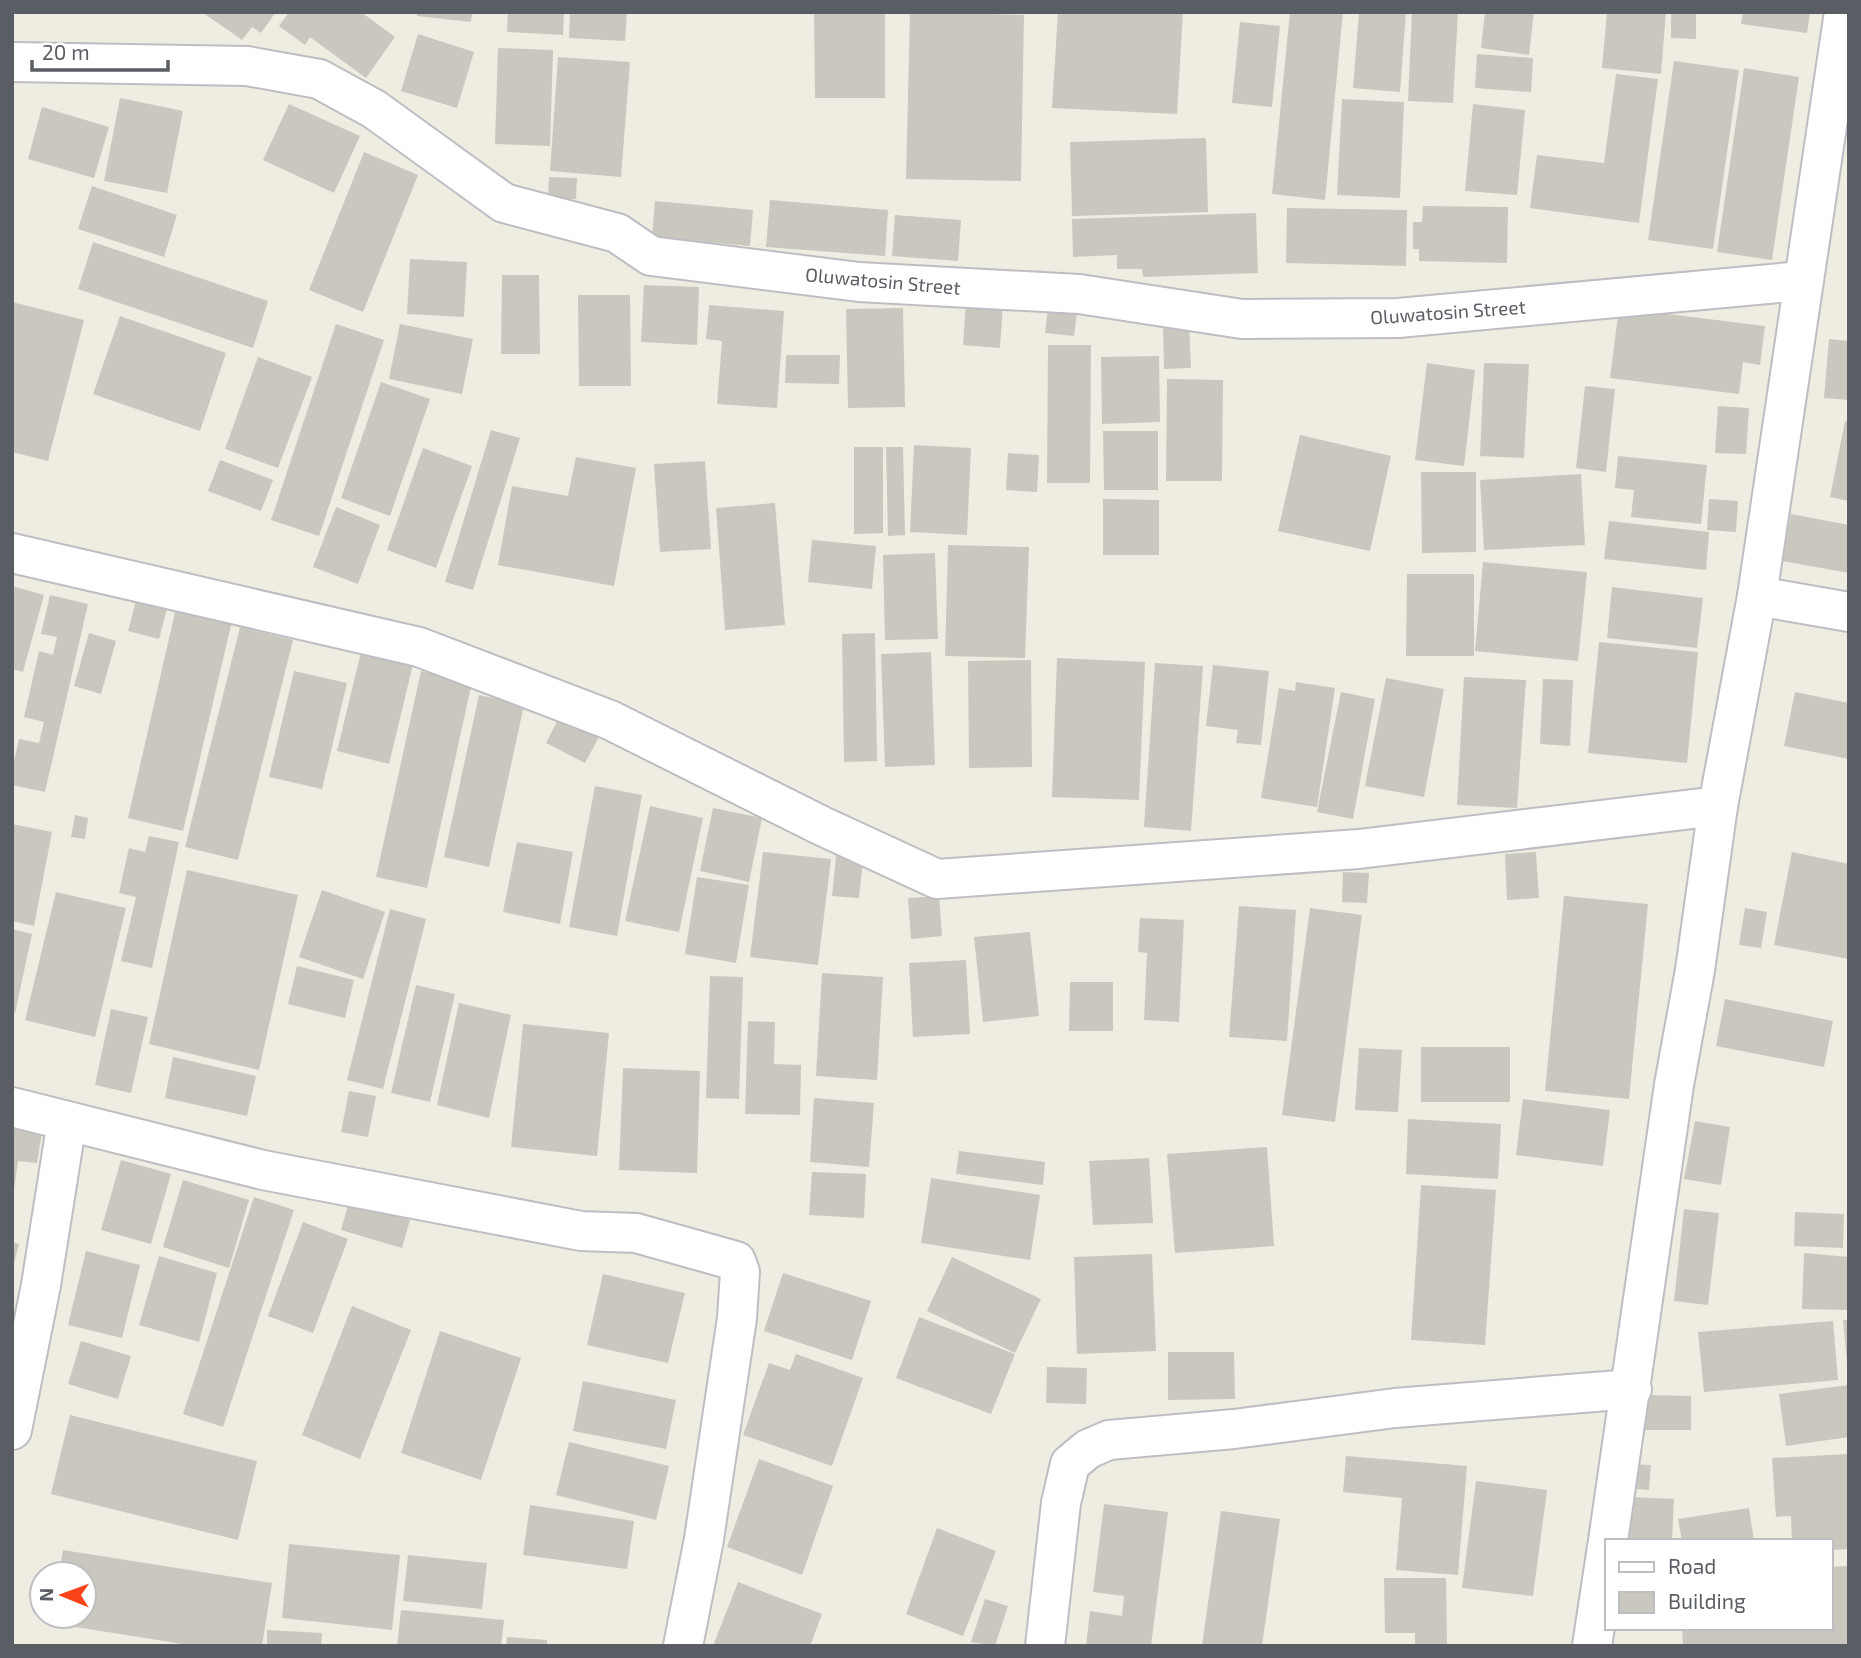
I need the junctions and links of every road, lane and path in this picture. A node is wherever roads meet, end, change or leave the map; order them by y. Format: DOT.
graph roads {
  1 [pos="1844,12"];
  2 [pos="12,62"];
  3 [pos="1802,281"];
  4 [pos="12,554"];
  5 [pos="1757,596"];
  6 [pos="1849,612"];
  7 [pos="1718,806"];
  8 [pos="12,1107"];
  9 [pos="67,1121"];
  10 [pos="1632,1389"];
  11 [pos="12,1430"];
  12 [pos="1608,1539"];
  13 [pos="1605,1560"];
  14 [pos="683,1646"];
  15 [pos="1045,1646"];
  16 [pos="1592,1646"];
  1 -- 3 [label="street"];
  2 -- 3 [label="street, Oluwatosin Street"];
  3 -- 5 [label="street"];
  4 -- 7 [label="street"];
  5 -- 6 [label="street"];
  5 -- 7 [label="street"];
  7 -- 10 [label="street"];
  8 -- 9 [label="street"];
  9 -- 11 [label="street"];
  9 -- 14 [label="street"];
  10 -- 12 [label="street"];
  10 -- 15 [label="street"];
  13 -- 16 [label="street"];
}
